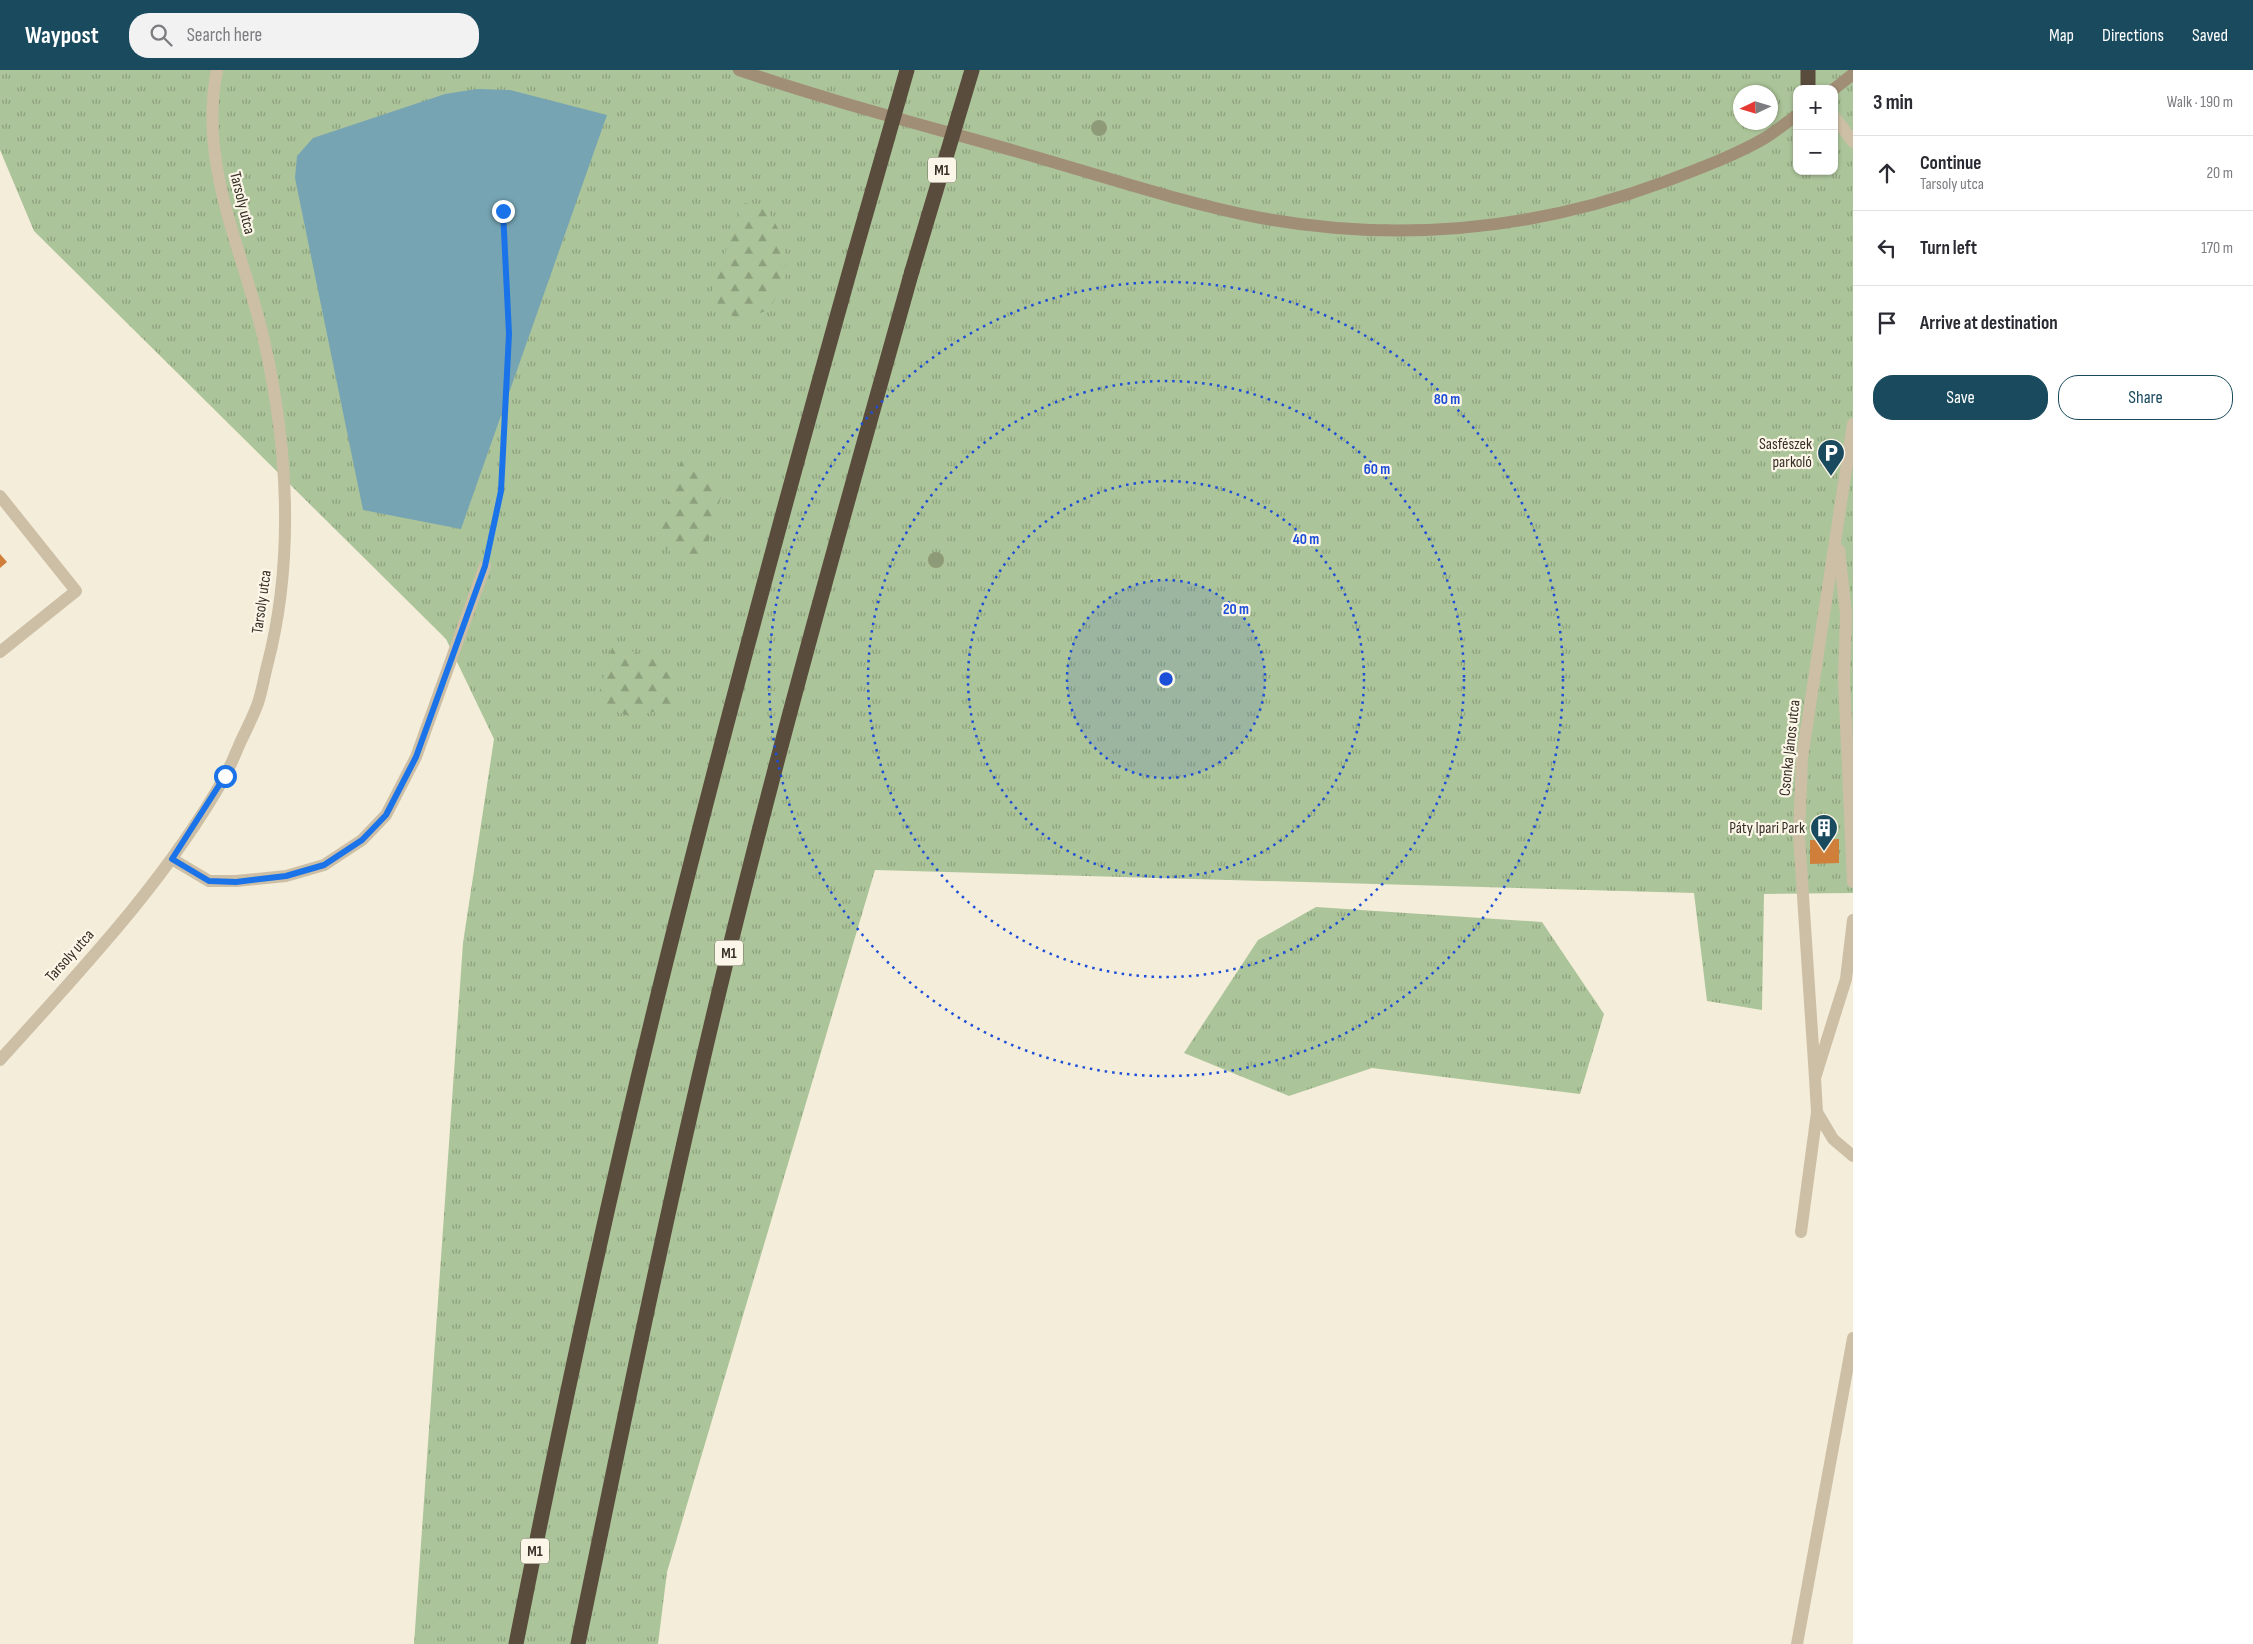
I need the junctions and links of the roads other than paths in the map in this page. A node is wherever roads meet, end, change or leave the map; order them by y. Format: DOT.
graph roads {
  1 [pos="217,70"];
  2 [pos="739,70"];
  3 [pos="907,70"];
  4 [pos="972,70"];
  5 [pos="1808,70"];
  6 [pos="1853,74"];
  7 [pos="1808,85"];
  8 [pos="1838,86"];
  9 [pos="1793,119"];
  10 [pos="1838,121"];
  11 [pos="1853,142"];
  12 [pos="1853,424"];
  13 [pos="0,496"];
  14 [pos="1838,531"];
  15 [pos="485,566"];
  16 [pos="0,652"];
  17 [pos="172,859"];
  18 [pos="1853,882"];
  19 [pos="1853,920"];
  20 [pos="0,1060"];
  21 [pos="1816,1078"];
  22 [pos="1817,1112"];
  23 [pos="1853,1156"];
  24 [pos="1801,1232"];
  25 [pos="1853,1338"];
  26 [pos="516,1644"];
  27 [pos="578,1644"];
  28 [pos="1797,1644"];
  1 -- 17 [label="street, Tarsoly utca"];
  2 -- 9 [label="main road"];
  3 -- 26 [label="highway, M1, bridge"];
  4 -- 27 [label="highway, M1, bridge"];
  5 -- 7 [label="highway"];
  6 -- 8 [label="main road"];
  10 -- 11 [label="street"];
  12 -- 14 [label="street, Csonka János utca"];
  13 -- 16 [label="street"];
  14 -- 18 [label="street"];
  14 -- 21 [label="street, Csonka János utca"];
  15 -- 17 [label="street"];
  17 -- 20 [label="street, Tarsoly utca"];
  19 -- 21 [label="street"];
  21 -- 22 [label="street, Csonka János utca"];
  22 -- 23 [label="street"];
  22 -- 24 [label="street, Csonka János utca"];
  25 -- 28 [label="street"];
}
